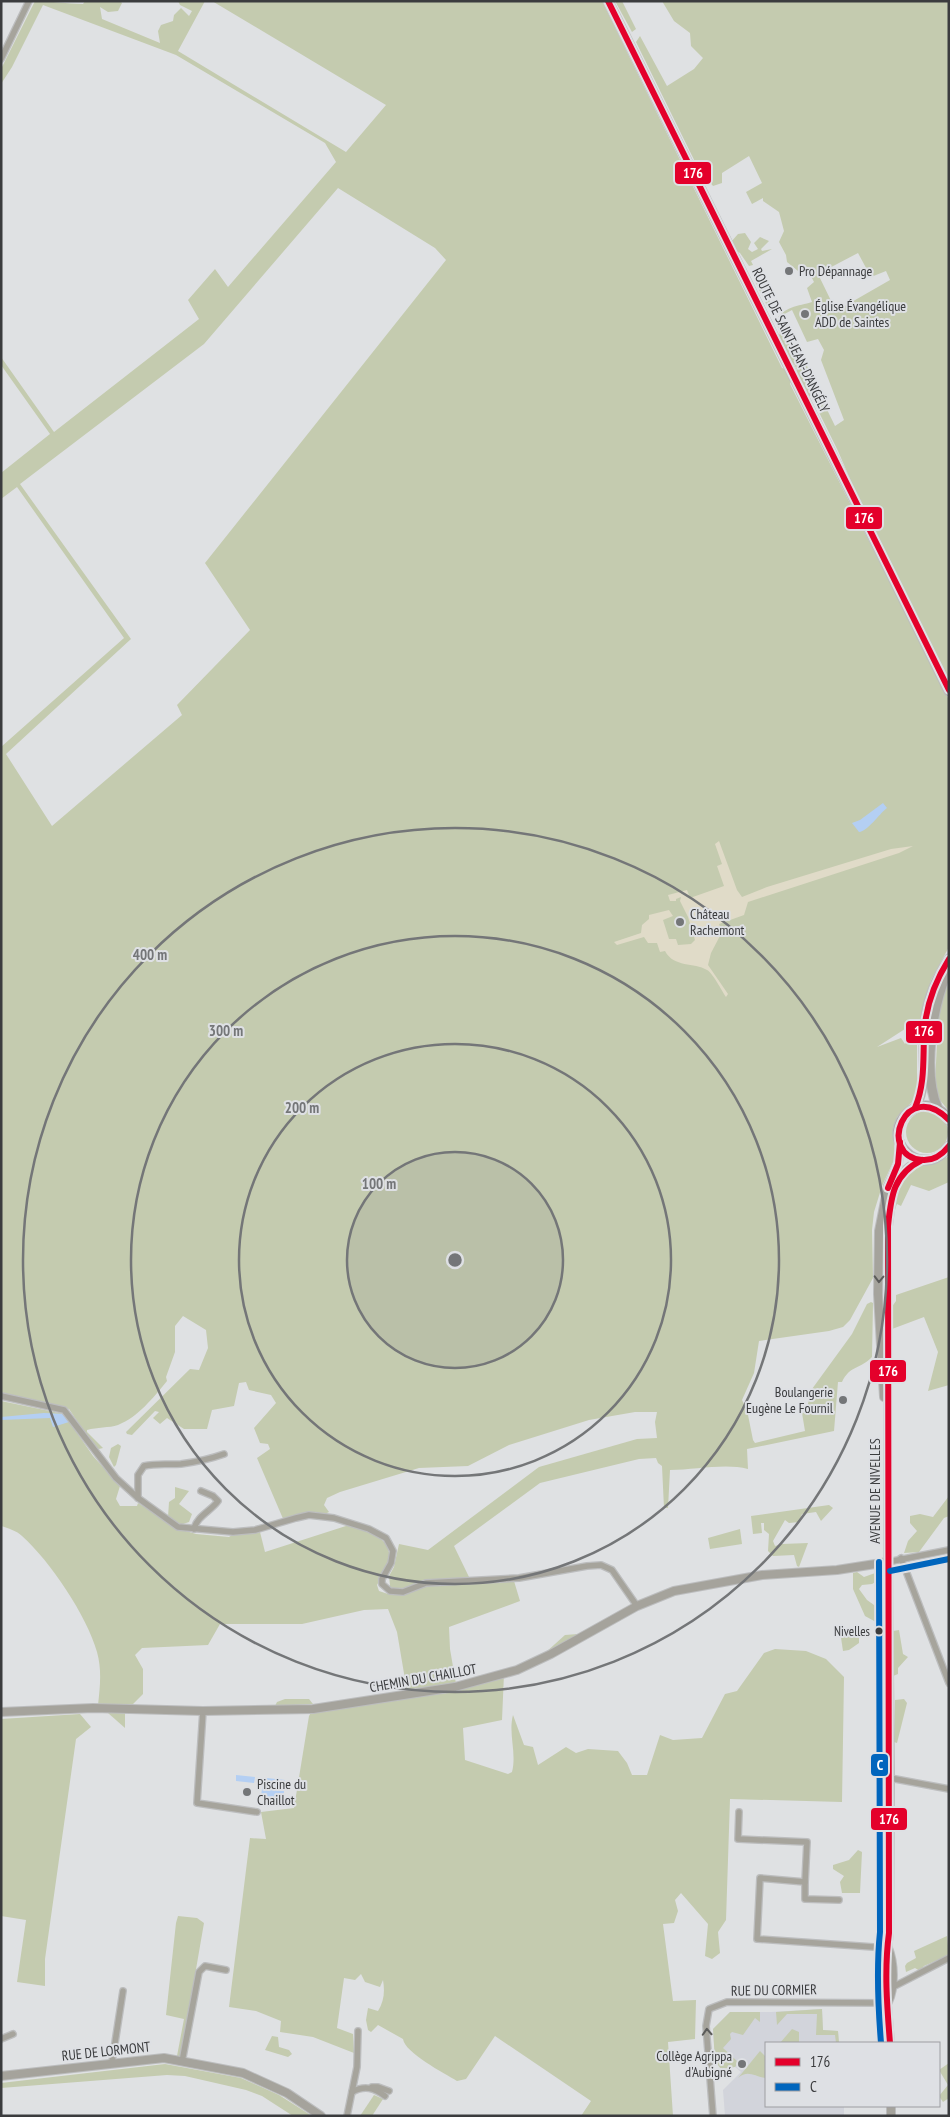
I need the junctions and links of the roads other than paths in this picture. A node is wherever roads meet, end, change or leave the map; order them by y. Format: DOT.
graph roads {
  1 [pos="29,1"];
  2 [pos="608,1"];
  3 [pos="1,59"];
  4 [pos="949,691"];
  5 [pos="949,959"];
  6 [pos="949,968"];
  7 [pos="915,1108"];
  8 [pos="938,1109"];
  9 [pos="949,1120"];
  10 [pos="900,1142"];
  11 [pos="948,1149"];
  12 [pos="922,1160"];
  13 [pos="1,1396"];
  14 [pos="887,1424"];
  15 [pos="224,1454"];
  16 [pos="201,1491"];
  17 [pos="138,1498"];
  18 [pos="194,1528"];
  19 [pos="949,1550"];
  20 [pos="901,1558"];
  21 [pos="888,1562"];
  22 [pos="637,1606"];
  23 [pos="949,1683"];
  24 [pos="203,1711"];
  25 [pos="1,1712"];
  26 [pos="890,1778"];
  27 [pos="949,1789"];
  28 [pos="257,1812"];
  29 [pos="739,1812"];
  30 [pos="805,1882"];
  31 [pos="839,1900"];
  32 [pos="888,1948"];
  33 [pos="949,1958"];
  34 [pos="226,1970"];
  35 [pos="891,1988"];
  36 [pos="122,1992"];
  37 [pos="888,2003"];
  38 [pos="358,2031"];
  39 [pos="13,2034"];
  40 [pos="1,2039"];
  41 [pos="890,2042"];
  42 [pos="112,2062"];
  43 [pos="182,2062"];
  44 [pos="1,2076"];
  45 [pos="352,2092"];
  46 [pos="387,2094"];
  47 [pos="321,2116"];
  48 [pos="347,2116"];
  49 [pos="714,2116"];
  1 -- 3 [label="street"];
  2 -- 4 [label="main road, ROUTE DE SAINT-JEAN-D'ANGÉLY"];
  5 -- 7 [label="main road"];
  6 -- 8 [label="main road"];
  7 -- 8 [label="main road"];
  7 -- 10 [label="main road"];
  8 -- 9 [label="main road"];
  10 -- 12 [label="main road"];
  10 -- 14 [label="main road, AVENUE DE NIVELLES, one-way"];
  11 -- 12 [label="main road"];
  12 -- 14 [label="main road, AVENUE DE NIVELLES"];
  13 -- 17 [label="street"];
  14 -- 21 [label="main road, AVENUE DE NIVELLES"];
  15 -- 17 [label="street"];
  16 -- 18 [label="street"];
  17 -- 18 [label="street"];
  18 -- 22 [label="street"];
  19 -- 20 [label="street"];
  20 -- 21 [label="street"];
  20 -- 23 [label="street"];
  21 -- 22 [label="main road, CHEMIN DU CHAILLOT"];
  21 -- 26 [label="main road, AVENUE DE NIVELLES"];
  22 -- 24 [label="main road, CHEMIN DU CHAILLOT"];
  24 -- 25 [label="main road, CHEMIN DU CHAILLOT"];
  24 -- 28 [label="street"];
  26 -- 27 [label="street"];
  26 -- 32 [label="main road, AVENUE DE NIVELLES"];
  29 -- 30 [label="street"];
  30 -- 31 [label="street"];
  30 -- 32 [label="street"];
  32 -- 35 [label="main road, AVENUE DE NIVELLES"];
  32 -- 37 [label="main road, AVENUE DE NIVELLES"];
  33 -- 35 [label="street"];
  34 -- 43 [label="street"];
  35 -- 37 [label="main road, AVENUE DE NIVELLES"];
  36 -- 42 [label="street"];
  37 -- 41 [label="main road"];
  49 -- 37 [label="street, RUE DU CORMIER, one-way"];
  38 -- 45 [label="street"];
  39 -- 40 [label="street"];
  42 -- 43 [label="main road, RUE DE LORMONT"];
  42 -- 44 [label="main road, RUE DE LORMONT"];
  43 -- 47 [label="main road, RUE DE LORMONT"];
  45 -- 46 [label="street"];
  45 -- 48 [label="street"];
}
